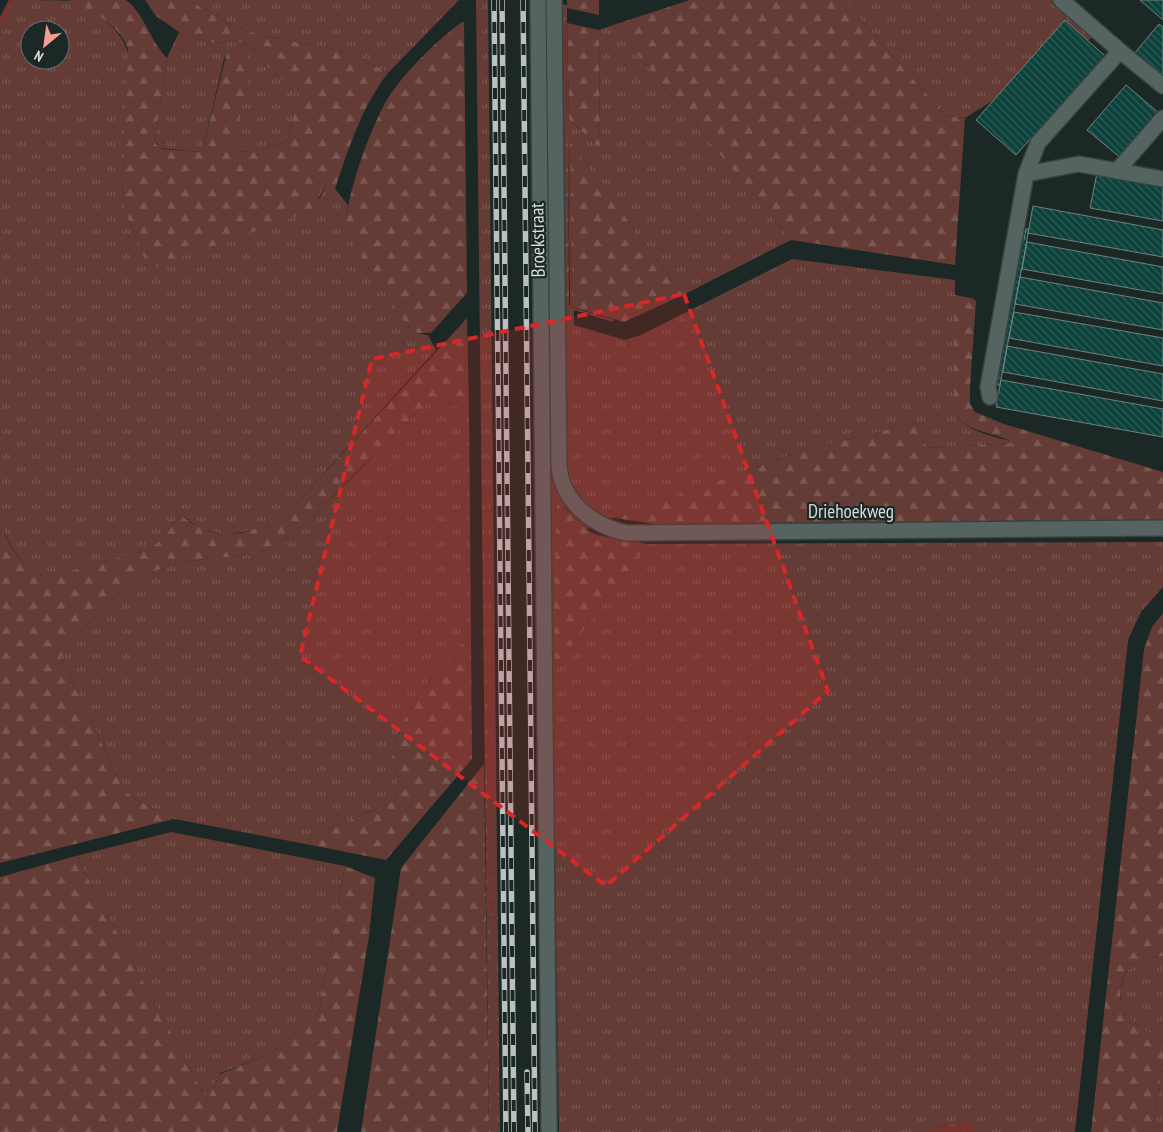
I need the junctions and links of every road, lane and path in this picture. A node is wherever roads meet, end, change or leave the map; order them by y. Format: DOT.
graph roads {
  1 [pos="538,0"];
  2 [pos="554,0"];
  3 [pos="1060,0"];
  4 [pos="1120,51"];
  5 [pos="1163,86"];
  6 [pos="1163,118"];
  7 [pos="1117,171"];
  8 [pos="1026,174"];
  9 [pos="1163,179"];
  10 [pos="990,398"];
  11 [pos="563,485"];
  12 [pos="542,507"];
  13 [pos="1163,528"];
  14 [pos="549,1132"];
  1 -- 12 [label="street"];
  2 -- 11 [label="street, Broekstraat"];
  3 -- 4 [label="street"];
  4 -- 5 [label="street"];
  4 -- 8 [label="street"];
  6 -- 7 [label="street"];
  7 -- 8 [label="street"];
  7 -- 9 [label="street"];
  8 -- 10 [label="street"];
  11 -- 12 [label="street"];
  11 -- 13 [label="street, Driehoekweg"];
  12 -- 14 [label="street"];
}
